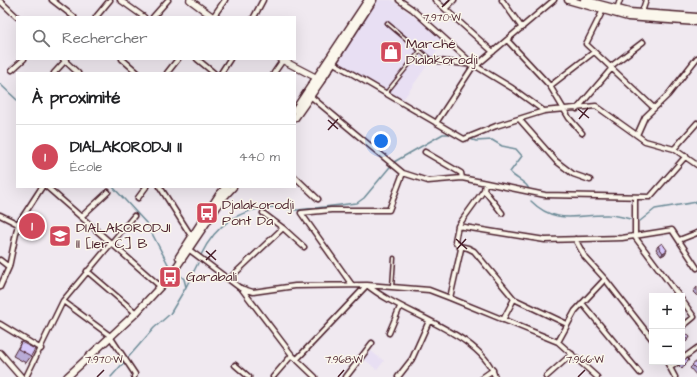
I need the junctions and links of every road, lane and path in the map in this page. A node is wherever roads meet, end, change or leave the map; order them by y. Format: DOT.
graph roads {
  1 [pos="52,0"];
  2 [pos="110,0"];
  3 [pos="120,0"];
  4 [pos="168,0"];
  5 [pos="190,0"];
  6 [pos="225,0"];
  7 [pos="262,0"];
  8 [pos="371,0"];
  9 [pos="399,0"];
  10 [pos="435,0"];
  11 [pos="454,0"];
  12 [pos="502,0"];
  13 [pos="554,0"];
  14 [pos="568,0"];
  15 [pos="584,0"];
  16 [pos="620,0"];
  17 [pos="646,0"];
  18 [pos="0,1"];
  19 [pos="604,8"];
  20 [pos="445,9"];
  21 [pos="617,9"];
  22 [pos="642,12"];
  23 [pos="17,16"];
  24 [pos="73,16"];
  25 [pos="97,16"];
  26 [pos="143,16"];
  27 [pos="154,16"];
  28 [pos="212,16"];
  29 [pos="214,16"];
  30 [pos="254,16"];
  31 [pos="697,17"];
  32 [pos="697,22"];
  33 [pos="386,23"];
  34 [pos="522,28"];
  35 [pos="508,40"];
  36 [pos="643,42"];
  37 [pos="420,51"];
  38 [pos="493,52"];
  39 [pos="594,52"];
  40 [pos="697,58"];
  41 [pos="23,60"];
  42 [pos="65,60"];
  43 [pos="123,60"];
  44 [pos="177,60"];
  45 [pos="198,60"];
  46 [pos="229,60"];
  47 [pos="281,60"];
  48 [pos="431,60"];
  49 [pos="330,61"];
  50 [pos="475,66"];
  51 [pos="611,68"];
  52 [pos="12,70"];
  53 [pos="55,72"];
  54 [pos="77,72"];
  55 [pos="137,72"];
  56 [pos="168,72"];
  57 [pos="213,72"];
  58 [pos="221,72"];
  59 [pos="275,72"];
  60 [pos="319,80"];
  61 [pos="550,86"];
  62 [pos="385,94"];
  63 [pos="309,95"];
  64 [pos="298,107"];
  65 [pos="654,108"];
  66 [pos="577,109"];
  67 [pos="566,110"];
  68 [pos="544,111"];
  69 [pos="519,118"];
  70 [pos="436,123"];
  71 [pos="697,123"];
  72 [pos="582,132"];
  73 [pos="637,135"];
  74 [pos="674,149"];
  75 [pos="425,152"];
  76 [pos="686,156"];
  77 [pos="697,165"];
  78 [pos="403,173"];
  79 [pos="296,178"];
  80 [pos="462,178"];
  81 [pos="590,180"];
  82 [pos="485,184"];
  83 [pos="41,188"];
  84 [pos="49,188"];
  85 [pos="145,188"];
  86 [pos="161,188"];
  87 [pos="225,188"];
  88 [pos="232,188"];
  89 [pos="484,190"];
  90 [pos="108,192"];
  91 [pos="635,197"];
  92 [pos="138,198"];
  93 [pos="318,199"];
  94 [pos="263,213"];
  95 [pos="502,213"];
  96 [pos="0,215"];
  97 [pos="134,216"];
  98 [pos="82,217"];
  99 [pos="18,224"];
  100 [pos="458,226"];
  101 [pos="283,228"];
  102 [pos="697,233"];
  103 [pos="635,237"];
  104 [pos="575,238"];
  105 [pos="193,239"];
  106 [pos="679,240"];
  107 [pos="111,243"];
  108 [pos="459,246"];
  109 [pos="304,247"];
  110 [pos="187,248"];
  111 [pos="394,258"];
  112 [pos="0,260"];
  113 [pos="9,267"];
  114 [pos="697,268"];
  115 [pos="87,271"];
  116 [pos="605,278"];
  117 [pos="229,279"];
  118 [pos="160,285"];
  119 [pos="352,285"];
  120 [pos="367,285"];
  121 [pos="0,287"];
  122 [pos="392,287"];
  123 [pos="240,288"];
  124 [pos="677,293"];
  125 [pos="450,298"];
  126 [pos="514,299"];
  127 [pos="63,301"];
  128 [pos="582,303"];
  129 [pos="685,304"];
  130 [pos="400,307"];
  131 [pos="134,312"];
  132 [pos="503,320"];
  133 [pos="430,321"];
  134 [pos="0,324"];
  135 [pos="567,324"];
  136 [pos="685,324"];
  137 [pos="389,333"];
  138 [pos="649,334"];
  139 [pos="109,336"];
  140 [pos="558,342"];
  141 [pos="372,343"];
  142 [pos="697,348"];
  143 [pos="41,349"];
  144 [pos="0,353"];
  145 [pos="292,354"];
  146 [pos="572,354"];
  147 [pos="685,357"];
  148 [pos="297,359"];
  149 [pos="668,365"];
  150 [pos="674,365"];
  151 [pos="235,366"];
  152 [pos="670,368"];
  153 [pos="493,370"];
  154 [pos="640,373"];
  155 [pos="21,377"];
  156 [pos="26,377"];
  157 [pos="62,377"];
  158 [pos="67,377"];
  159 [pos="134,377"];
  160 [pos="249,377"];
  161 [pos="273,377"];
  162 [pos="315,377"];
  163 [pos="346,377"];
  164 [pos="398,377"];
  165 [pos="483,377"];
  166 [pos="495,377"];
  167 [pos="546,377"];
  168 [pos="597,377"];
  169 [pos="675,377"];
  1 -- 24 [label="street"];
  2 -- 25 [label="street"];
  3 -- 26 [label="street"];
  4 -- 27 [label="street"];
  5 -- 28 [label="street"];
  6 -- 29 [label="street"];
  7 -- 30 [label="street"];
  8 -- 49 [label="main road"];
  9 -- 50 [label="street"];
  10 -- 20 [label="street"];
  11 -- 20 [label="street"];
  12 -- 34 [label="street"];
  13 -- 34 [label="street"];
  14 -- 19 [label="main road"];
  15 -- 19 [label="main road"];
  16 -- 21 [label="street"];
  17 -- 22 [label="street"];
  18 -- 23 [label="street"];
  19 -- 21 [label="main road"];
  19 -- 32 [label="main road"];
  19 -- 39 [label="street"];
  20 -- 38 [label="street"];
  21 -- 22 [label="main road"];
  22 -- 31 [label="main road"];
  33 -- 37 [label="lane"];
  34 -- 35 [label="street"];
  35 -- 38 [label="street"];
  35 -- 61 [label="street"];
  36 -- 51 [label="street"];
  37 -- 48 [label="lane"];
  37 -- 62 [label="lane"];
  38 -- 50 [label="street"];
  39 -- 51 [label="street"];
  39 -- 61 [label="street"];
  40 -- 65 [label="street"];
  41 -- 52 [label="street"];
  42 -- 53 [label="street"];
  42 -- 54 [label="street"];
  43 -- 55 [label="street"];
  44 -- 56 [label="street"];
  45 -- 57 [label="street"];
  46 -- 58 [label="street"];
  47 -- 59 [label="street"];
  47 -- 60 [label="street"];
  48 -- 50 [label="street"];
  49 -- 60 [label="main road"];
  49 -- 62 [label="street"];
  50 -- 68 [label="street"];
  50 -- 70 [label="street"];
  51 -- 65 [label="street"];
  51 -- 66 [label="street"];
  60 -- 63 [label="main road"];
  61 -- 67 [label="street"];
  62 -- 70 [label="street"];
  63 -- 64 [label="main road"];
  63 -- 78 [label="street"];
  65 -- 73 [label="street"];
  66 -- 67 [label="street"];
  66 -- 73 [label="street"];
  67 -- 68 [label="street"];
  67 -- 72 [label="street"];
  68 -- 69 [label="street"];
  69 -- 70 [label="street"];
  69 -- 81 [label="street"];
  71 -- 74 [label="street"];
  73 -- 74 [label="street"];
  74 -- 76 [label="street"];
  75 -- 80 [label="street"];
  76 -- 77 [label="street"];
  76 -- 91 [label="street"];
  78 -- 80 [label="street"];
  78 -- 119 [label="street"];
  79 -- 93 [label="street"];
  80 -- 82 [label="street"];
  82 -- 89 [label="street"];
  82 -- 91 [label="street"];
  83 -- 99 [label="street"];
  84 -- 98 [label="street"];
  85 -- 92 [label="street"];
  86 -- 105 [label="street"];
  87 -- 105 [label="main road"];
  88 -- 105 [label="main road"];
  89 -- 95 [label="street"];
  89 -- 100 [label="street"];
  90 -- 98 [label="street"];
  91 -- 103 [label="street"];
  94 -- 101 [label="street"];
  96 -- 99 [label="street"];
  97 -- 107 [label="street"];
  98 -- 107 [label="street"];
  99 -- 113 [label="street"];
  100 -- 104 [label="street"];
  100 -- 108 [label="street"];
  101 -- 109 [label="street"];
  101 -- 117 [label="street"];
  102 -- 106 [label="street"];
  103 -- 104 [label="street"];
  103 -- 106 [label="street"];
  103 -- 124 [label="street"];
  104 -- 116 [label="street"];
  105 -- 110 [label="main road"];
  106 -- 114 [label="street"];
  107 -- 115 [label="street"];
  107 -- 118 [label="street"];
  108 -- 125 [label="street"];
  108 -- 126 [label="street"];
  110 -- 117 [label="street"];
  110 -- 118 [label="main road"];
  111 -- 122 [label="lane"];
  112 -- 113 [label="street"];
  113 -- 121 [label="street"];
  115 -- 127 [label="street"];
  115 -- 131 [label="street"];
  116 -- 128 [label="street"];
  116 -- 138 [label="street"];
  117 -- 123 [label="street"];
  118 -- 131 [label="main road"];
  119 -- 120 [label="street"];
  119 -- 123 [label="street"];
  120 -- 122 [label="street"];
  120 -- 130 [label="street"];
  120 -- 148 [label="street"];
  122 -- 125 [label="street"];
  123 -- 145 [label="street"];
  125 -- 132 [label="street"];
  126 -- 132 [label="street"];
  126 -- 135 [label="street"];
  127 -- 139 [label="street"];
  127 -- 143 [label="street"];
  128 -- 135 [label="street"];
  128 -- 154 [label="street"];
  129 -- 136 [label="street"];
  130 -- 133 [label="street"];
  130 -- 137 [label="street"];
  131 -- 139 [label="main road"];
  132 -- 140 [label="street"];
  133 -- 153 [label="street"];
  133 -- 164 [label="street"];
  134 -- 143 [label="street"];
  135 -- 140 [label="street"];
  139 -- 157 [label="main road"];
  139 -- 158 [label="main road"];
  139 -- 159 [label="street"];
  140 -- 146 [label="street"];
  141 -- 163 [label="street"];
  142 -- 147 [label="street"];
  143 -- 156 [label="street"];
  144 -- 155 [label="street"];
  145 -- 148 [label="street"];
  145 -- 161 [label="street"];
  146 -- 167 [label="street"];
  146 -- 168 [label="street"];
  148 -- 162 [label="street"];
  149 -- 152 [label="street"];
  150 -- 152 [label="street"];
  151 -- 160 [label="street"];
  152 -- 169 [label="street"];
  153 -- 165 [label="street"];
  153 -- 166 [label="street"];
}
